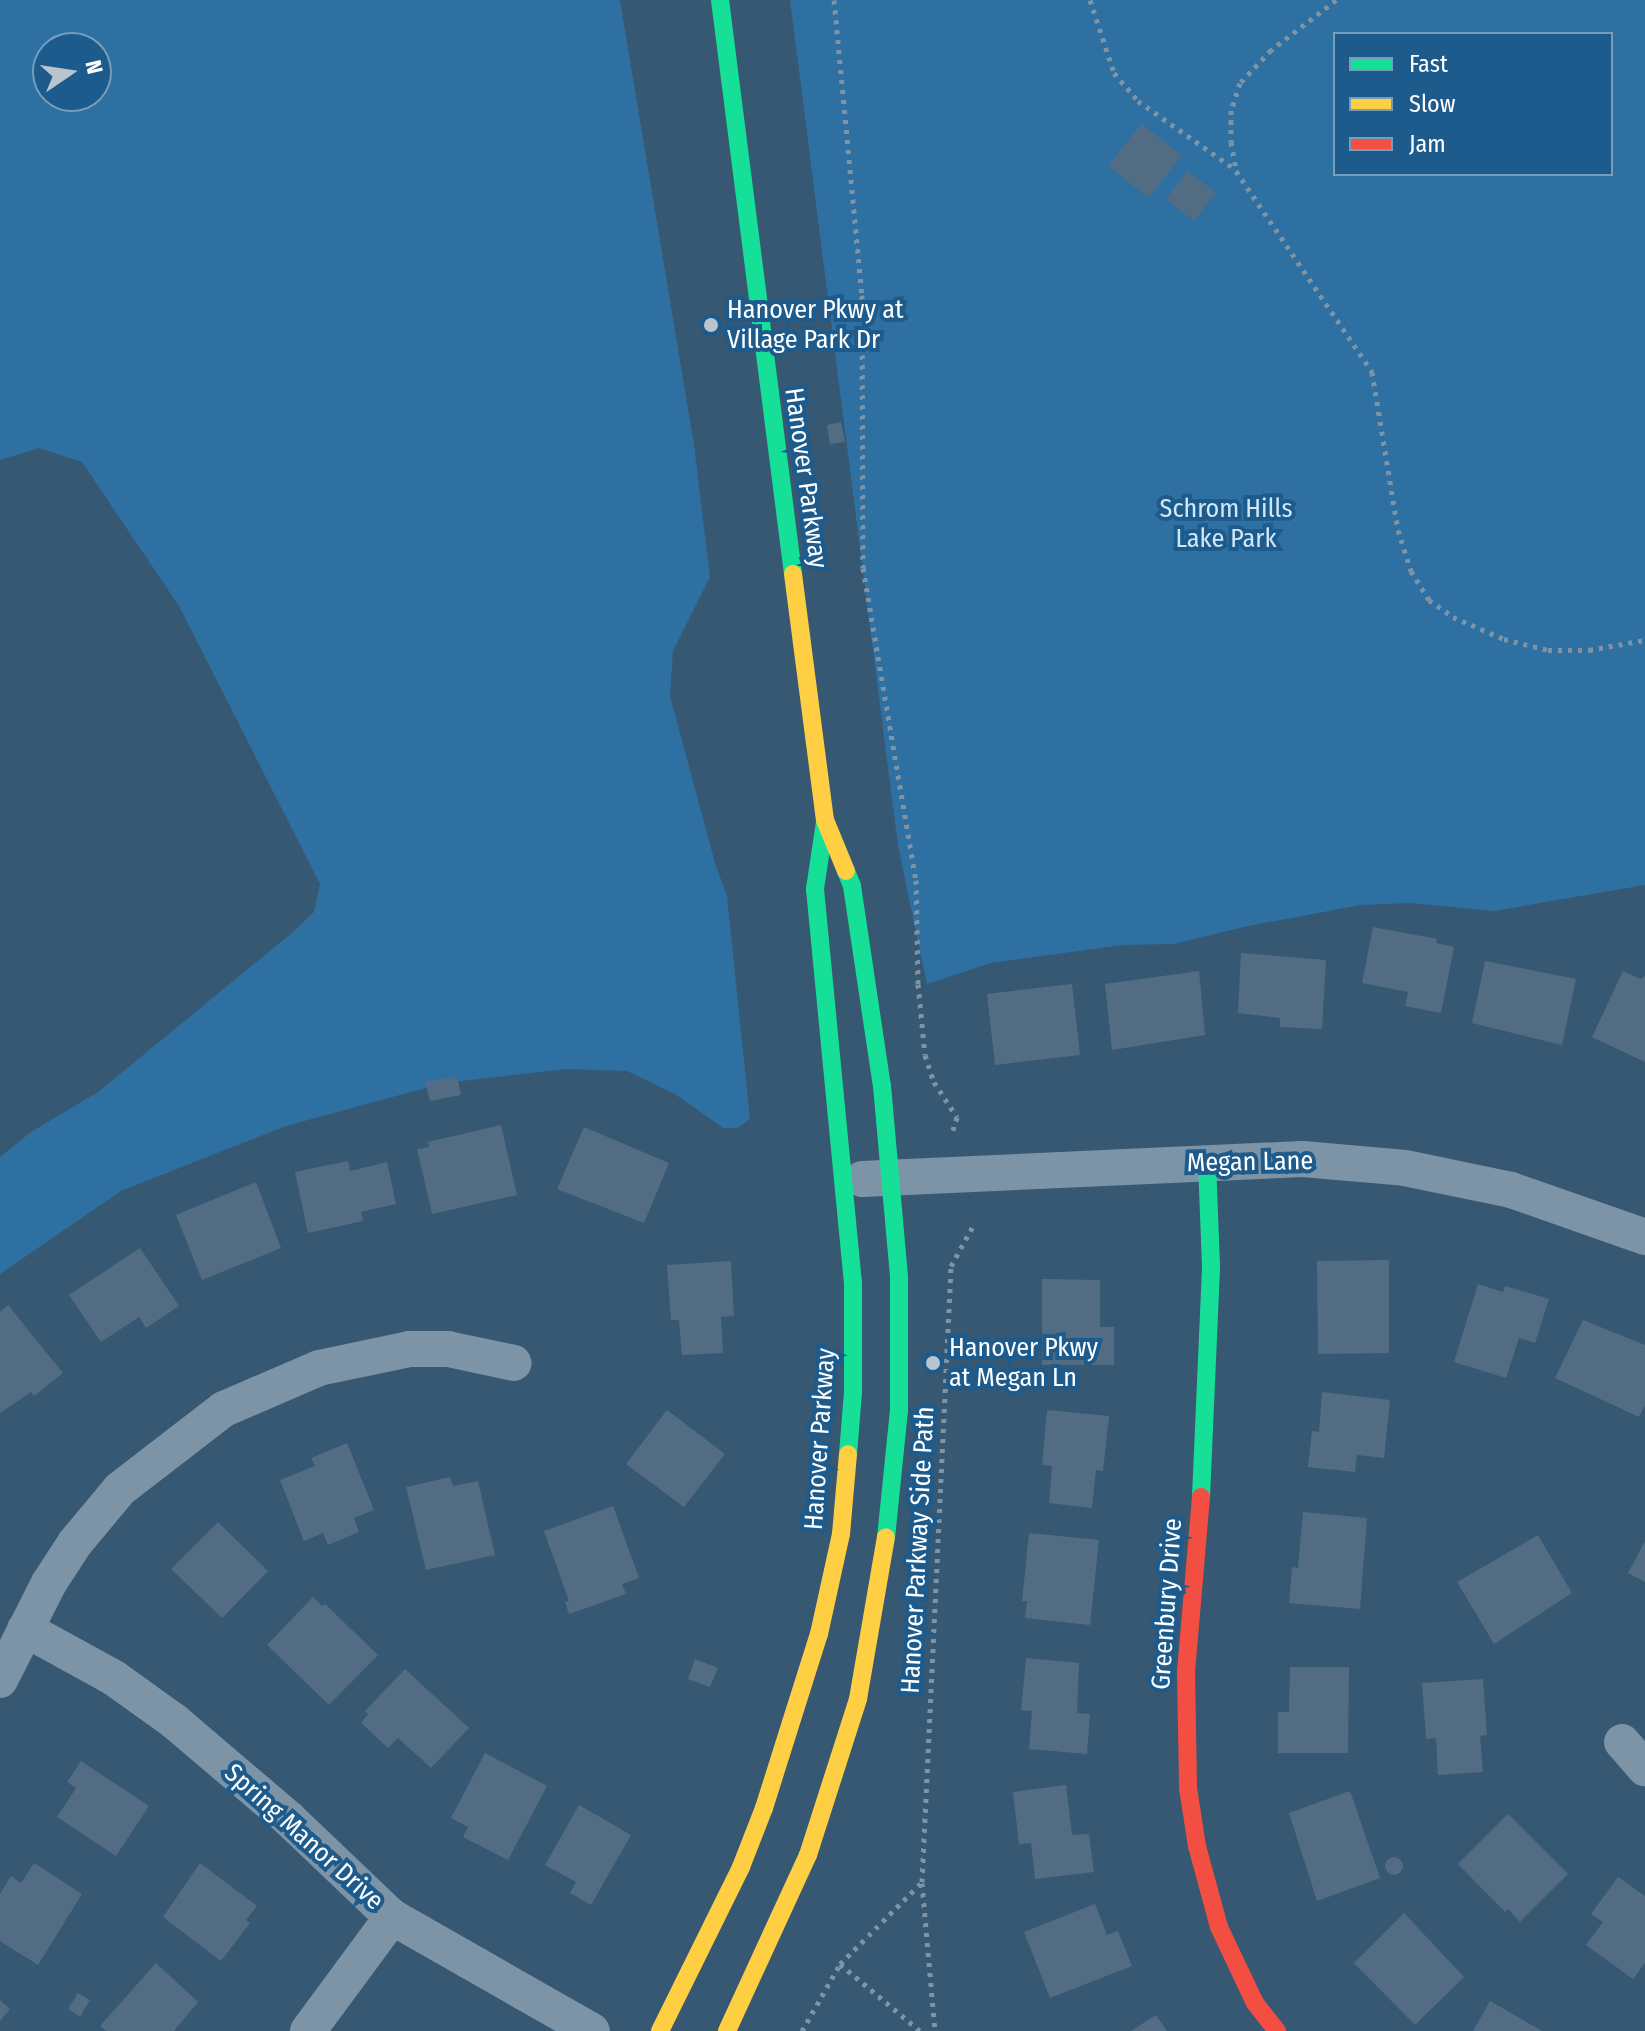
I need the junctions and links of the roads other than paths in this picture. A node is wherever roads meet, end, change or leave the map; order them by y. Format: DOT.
graph roads {
  1 [pos="720,0"];
  2 [pos="825,820"];
  3 [pos="1207,1162"];
  4 [pos="892,1176"];
  5 [pos="845,1181"];
  6 [pos="1645,1237"];
  7 [pos="514,1363"];
  8 [pos="25,1629"];
  9 [pos="0,1680"];
  10 [pos="392,1917"];
  11 [pos="308,2031"];
  12 [pos="592,2031"];
  13 [pos="660,2031"];
  14 [pos="727,2031"];
  15 [pos="1277,2031"];
  1 -- 2 [label="street, Hanover Parkway"];
  2 -- 4 [label="street, Hanover Parkway"];
  2 -- 5 [label="street, Hanover Parkway"];
  3 -- 4 [label="street, Megan Lane"];
  3 -- 6 [label="street, Megan Lane"];
  3 -- 15 [label="street, Greenbury Drive"];
  4 -- 5 [label="street, Megan Lane"];
  4 -- 14 [label="street, Hanover Parkway"];
  5 -- 13 [label="street, Hanover Parkway"];
  7 -- 8 [label="street"];
  8 -- 9 [label="street"];
  8 -- 10 [label="street, Spring Manor Drive"];
  10 -- 11 [label="street"];
  10 -- 12 [label="street, Spring Manor Drive"];
}
